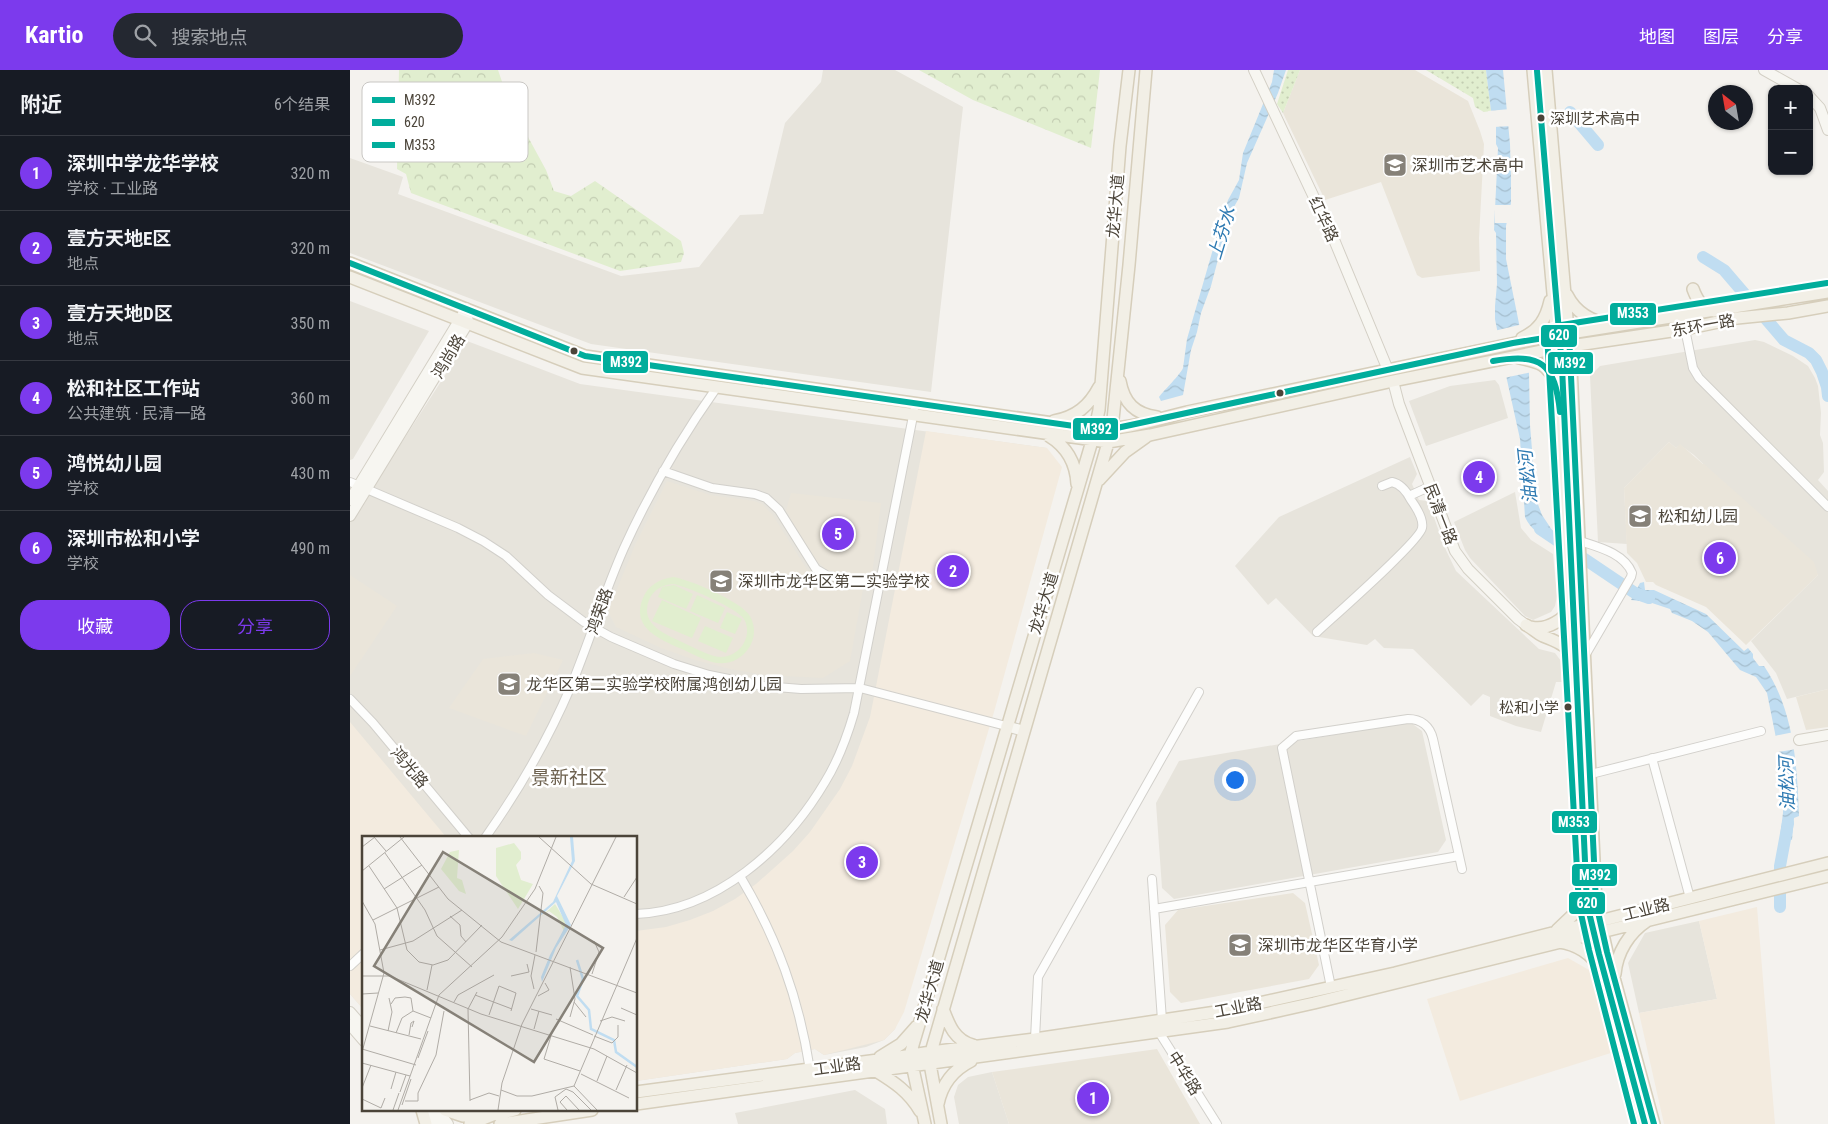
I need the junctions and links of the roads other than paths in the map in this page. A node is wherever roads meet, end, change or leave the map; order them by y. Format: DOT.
graph roads {
  1 [pos="1129,70"];
  2 [pos="1146,70"];
  3 [pos="1254,70"];
  4 [pos="1533,70"];
  5 [pos="1546,70"];
  6 [pos="1764,70"];
  7 [pos="1791,85"];
  8 [pos="1813,100"];
  9 [pos="1828,130"];
  10 [pos="350,263"];
  11 [pos="350,277"];
  12 [pos="1566,289"];
  13 [pos="1693,289"];
  14 [pos="1553,292"];
  15 [pos="1828,292"];
  16 [pos="1828,306"];
  17 [pos="466,308"];
  18 [pos="1714,311"];
  19 [pos="463,321"];
  20 [pos="1623,326"];
  21 [pos="1685,328"];
  22 [pos="1569,334"];
  23 [pos="1556,335"];
  24 [pos="1528,338"];
  25 [pos="1570,346"];
  26 [pos="1557,348"];
  27 [pos="1532,357"];
  28 [pos="1388,370"];
  29 [pos="1118,373"];
  30 [pos="1393,381"];
  31 [pos="1101,383"];
  32 [pos="717,387"];
  33 [pos="1559,390"];
  34 [pos="915,402"];
  35 [pos="913,415"];
  36 [pos="1151,418"];
  37 [pos="1047,422"];
  38 [pos="1112,429"];
  39 [pos="1045,434"];
  40 [pos="1093,435"];
  41 [pos="1150,435"];
  42 [pos="1108,442"];
  43 [pos="663,471"];
  44 [pos="1096,484"];
  45 [pos="359,485"];
  46 [pos="1382,486"];
  47 [pos="1431,486"];
  48 [pos="1077,489"];
  49 [pos="1409,496"];
  50 [pos="350,500"];
  51 [pos="1828,507"];
  52 [pos="350,516"];
  53 [pos="1580,541"];
  54 [pos="880,584"];
  55 [pos="1572,604"];
  56 [pos="1526,625"];
  57 [pos="593,628"];
  58 [pos="1317,632"];
  59 [pos="1586,654"];
  60 [pos="1575,663"];
  61 [pos="860,688"];
  62 [pos="1199,692"];
  63 [pos="350,699"];
  64 [pos="1006,726"];
  65 [pos="1761,731"];
  66 [pos="1024,732"];
  67 [pos="1828,735"];
  68 [pos="1799,740"];
  69 [pos="1652,758"];
  70 [pos="1591,774"];
  71 [pos="467,836"];
  72 [pos="486,836"];
  73 [pos="1459,856"];
  74 [pos="1828,863"];
  75 [pos="1462,869"];
  76 [pos="740,876"];
  77 [pos="1828,876"];
  78 [pos="1152,879"];
  79 [pos="1309,882"];
  80 [pos="1587,890"];
  81 [pos="1690,898"];
  82 [pos="1154,909"];
  83 [pos="638,914"];
  84 [pos="1654,918"];
  85 [pos="1596,927"];
  86 [pos="1556,937"];
  87 [pos="362,955"];
  88 [pos="350,966"];
  89 [pos="1610,978"];
  90 [pos="1331,987"];
  91 [pos="943,1009"];
  92 [pos="350,1012"];
  93 [pos="1162,1020"];
  94 [pos="920,1023"];
  95 [pos="350,1025"];
  96 [pos="362,1026"];
  97 [pos="1159,1032"];
  98 [pos="362,1039"];
  99 [pos="1035,1039"];
  100 [pos="931,1052"];
  101 [pos="978,1052"];
  102 [pos="912,1061"];
  103 [pos="861,1063"];
  104 [pos="930,1064"];
  105 [pos="810,1070"];
  106 [pos="876,1071"];
  107 [pos="638,1092"];
  108 [pos="638,1104"];
  109 [pos="938,1105"];
  110 [pos="425,1112"];
  111 [pos="439,1112"];
  112 [pos="451,1112"];
  113 [pos="511,1112"];
  114 [pos="573,1112"];
  115 [pos="496,1120"];
  116 [pos="925,1121"];
  117 [pos="437,1124"];
  118 [pos="448,1124"];
  119 [pos="470,1124"];
  120 [pos="941,1124"];
  121 [pos="1217,1124"];
  122 [pos="1643,1124"];
  123 [pos="1654,1124"];
  1 -- 31 [label="main road, 龙华大道"];
  2 -- 29 [label="main road, 龙华大道"];
  3 -- 28 [label="street, 红华路"];
  4 -- 14 [label="main road"];
  5 -- 12 [label="main road"];
  6 -- 7 [label="street"];
  8 -- 9 [label="street"];
  10 -- 17 [label="main road, 东环一路"];
  11 -- 19 [label="main road, 东环一路"];
  12 -- 20 [label="main road"];
  12 -- 22 [label="main road"];
  13 -- 18 [label="main road"];
  14 -- 23 [label="main road"];
  14 -- 24 [label="main road"];
  15 -- 18 [label="main road, 东环一路"];
  16 -- 21 [label="main road, 东环一路"];
  17 -- 19 [label="street, 鸿尚路"];
  17 -- 34 [label="main road, 东环一路"];
  18 -- 20 [label="main road, 东环一路"];
  19 -- 32 [label="main road, 东环一路"];
  19 -- 45 [label="street, 鸿尚路"];
  20 -- 22 [label="main road, 东环一路"];
  21 -- 25 [label="main road, 东环一路"];
  21 -- 51 [label="street"];
  22 -- 23 [label="main road, 东环一路"];
  22 -- 25 [label="main road"];
  23 -- 24 [label="main road, 东环一路"];
  23 -- 26 [label="main road"];
  24 -- 28 [label="main road, 东环一路"];
  25 -- 26 [label="main road, 东环一路"];
  25 -- 53 [label="main road"];
  26 -- 27 [label="main road, 东环一路"];
  26 -- 33 [label="main road"];
  27 -- 30 [label="main road, 东环一路"];
  27 -- 33 [label="main road"];
  28 -- 36 [label="main road, 东环一路"];
  29 -- 36 [label="main road"];
  29 -- 38 [label="main road, 龙华大道"];
  30 -- 41 [label="main road, 东环一路"];
  30 -- 47 [label="street, 民清一路"];
  31 -- 37 [label="main road"];
  31 -- 40 [label="main road, 龙华大道"];
  32 -- 35 [label="main road, 东环一路"];
  32 -- 43 [label="street, 鸿荣路"];
  33 -- 55 [label="main road"];
  34 -- 35 [label="street"];
  34 -- 37 [label="main road, 东环一路"];
  35 -- 39 [label="main road, 东环一路"];
  35 -- 54 [label="street"];
  36 -- 38 [label="main road, 东环一路"];
  37 -- 40 [label="main road, 东环一路"];
  38 -- 40 [label="main road, 东环一路"];
  38 -- 42 [label="main road, 龙华大道"];
  39 -- 40 [label="main road, 东环一路"];
  39 -- 48 [label="main road"];
  40 -- 42 [label="main road, 东环一路"];
  40 -- 48 [label="main road, 龙华大道"];
  41 -- 42 [label="main road, 东环一路"];
  41 -- 44 [label="main road"];
  42 -- 44 [label="main road, 龙华大道"];
  43 -- 54 [label="street"];
  43 -- 57 [label="street, 鸿荣路"];
  44 -- 66 [label="main road, 龙华大道"];
  45 -- 50 [label="street, 鸿尚路"];
  45 -- 52 [label="street, 鸿尚路"];
  45 -- 57 [label="street"];
  46 -- 49 [label="street"];
  47 -- 49 [label="street"];
  47 -- 56 [label="street, 民清一路"];
  48 -- 64 [label="main road, 龙华大道"];
  49 -- 58 [label="street"];
  53 -- 59 [label="main road"];
  53 -- 59 [label="street"];
  54 -- 61 [label="street"];
  55 -- 56 [label="main road"];
  55 -- 60 [label="main road"];
  56 -- 60 [label="main road"];
  57 -- 61 [label="street"];
  57 -- 72 [label="street, 鸿荣路"];
  59 -- 70 [label="main road"];
  60 -- 80 [label="main road"];
  61 -- 64 [label="street"];
  61 -- 76 [label="street"];
  62 -- 99 [label="street"];
  63 -- 71 [label="street, 鸿光路"];
  64 -- 66 [label="street"];
  64 -- 94 [label="main road, 龙华大道"];
  65 -- 69 [label="street"];
  66 -- 91 [label="main road, 龙华大道"];
  67 -- 68 [label="street"];
  69 -- 70 [label="street"];
  69 -- 81 [label="street"];
  70 -- 85 [label="main road"];
  73 -- 75 [label="street"];
  73 -- 79 [label="street"];
  73 -- 79 [label="street"];
  74 -- 81 [label="main road, 工业路"];
  76 -- 83 [label="street"];
  76 -- 105 [label="street"];
  77 -- 84 [label="main road, 工业路"];
  78 -- 82 [label="street, 中华路"];
  79 -- 82 [label="street"];
  79 -- 90 [label="street"];
  80 -- 85 [label="main road"];
  80 -- 86 [label="main road"];
  81 -- 85 [label="main road, 工业路"];
  82 -- 93 [label="street, 中华路"];
  84 -- 85 [label="main road, 工业路"];
  84 -- 89 [label="main road"];
  85 -- 86 [label="main road, 工业路"];
  85 -- 89 [label="main road"];
  86 -- 89 [label="main road"];
  86 -- 90 [label="main road, 工业路"];
  86 -- 97 [label="main road, 工业路"];
  87 -- 88 [label="street"];
  89 -- 122 [label="main road"];
  89 -- 123 [label="main road"];
  90 -- 93 [label="main road, 工业路"];
  91 -- 100 [label="main road, 龙华大道"];
  91 -- 101 [label="main road"];
  92 -- 96 [label="street"];
  93 -- 97 [label="street, 中华路"];
  93 -- 99 [label="main road, 工业路"];
  94 -- 102 [label="main road, 龙华大道"];
  94 -- 103 [label="main road"];
  95 -- 98 [label="street"];
  97 -- 101 [label="main road, 工业路"];
  97 -- 121 [label="street, 中华路"];
  99 -- 101 [label="main road, 工业路"];
  100 -- 101 [label="main road, 工业路"];
  100 -- 102 [label="main road, 工业路"];
  100 -- 104 [label="main road, 龙华大道"];
  101 -- 104 [label="main road, 工业路"];
  101 -- 109 [label="main road"];
  102 -- 103 [label="main road, 工业路"];
  102 -- 104 [label="main road, 工业路"];
  102 -- 106 [label="main road, 工业路"];
  102 -- 116 [label="main road, 龙华大道"];
  103 -- 105 [label="main road, 工业路"];
  104 -- 109 [label="main road, 龙华大道"];
  105 -- 107 [label="main road, 工业路"];
  106 -- 108 [label="main road, 工业路"];
  106 -- 116 [label="main road"];
  109 -- 120 [label="main road, 龙华大道"];
  110 -- 117 [label="street"];
  111 -- 118 [label="street"];
  112 -- 115 [label="main road"];
  113 -- 115 [label="main road"];
  114 -- 115 [label="main road"];
  115 -- 119 [label="main road"];
}
